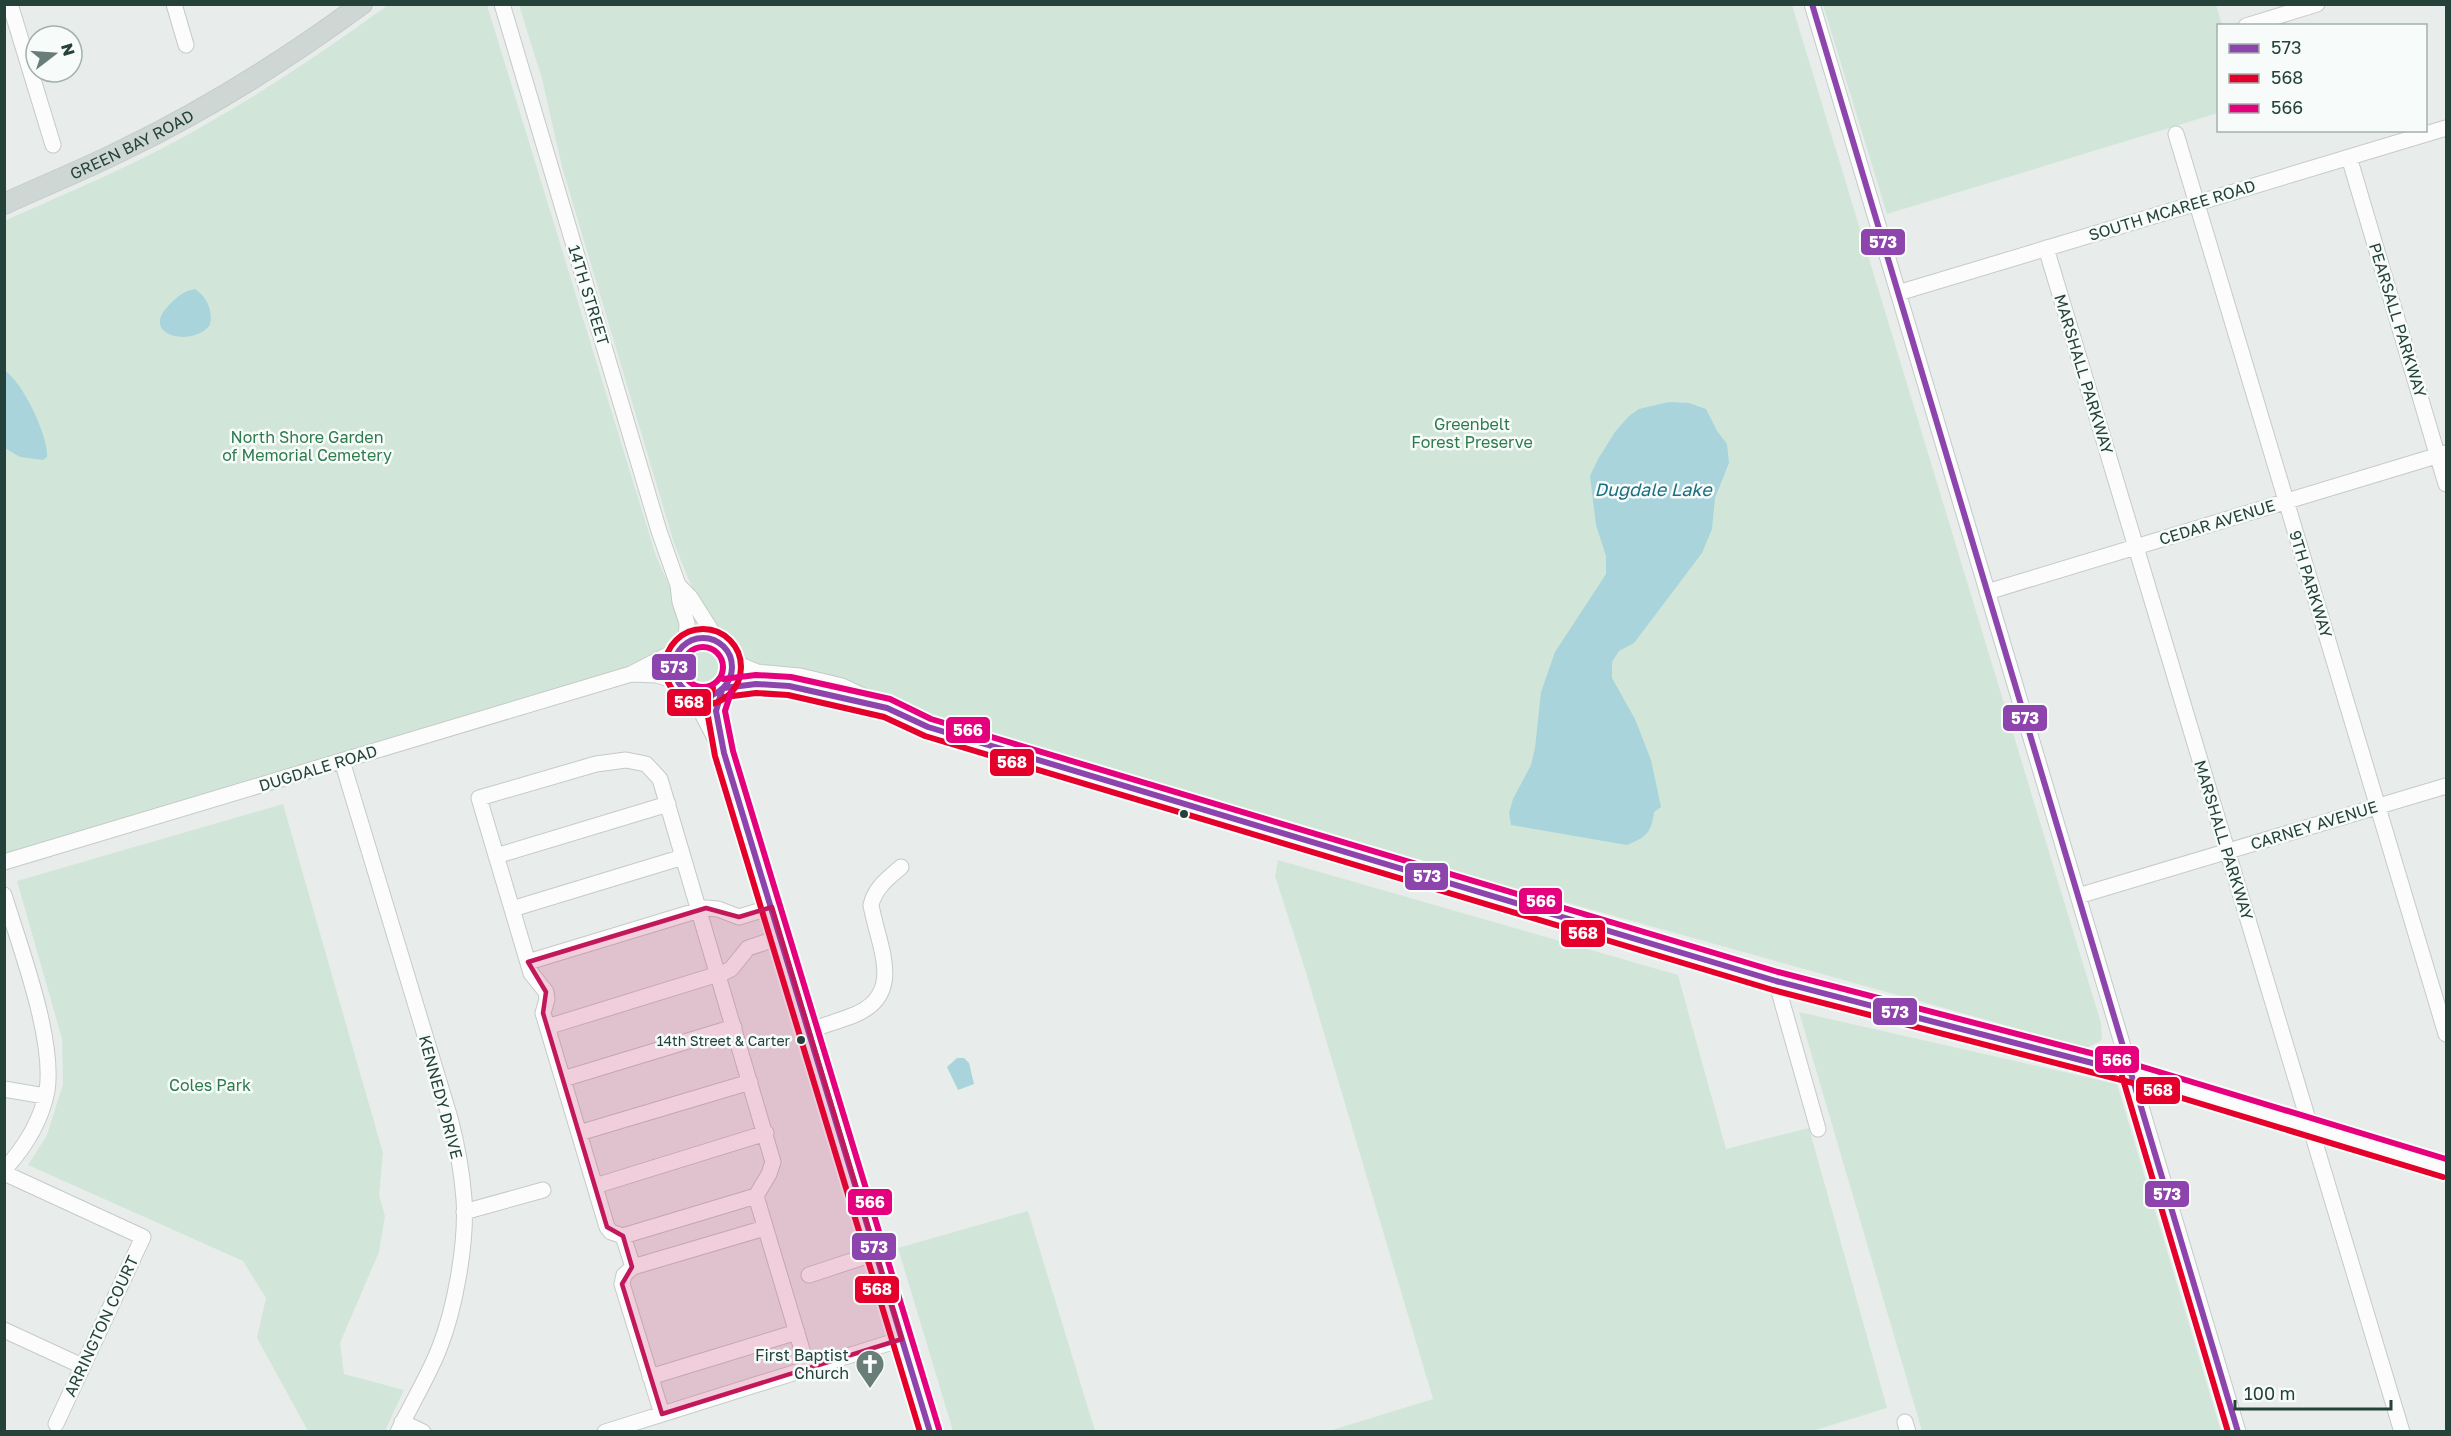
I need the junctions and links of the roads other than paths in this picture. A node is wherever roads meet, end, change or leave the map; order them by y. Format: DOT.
graph roads {
  1 [pos="10,4"];
  2 [pos="174,4"];
  3 [pos="362,4"];
  4 [pos="502,4"];
  5 [pos="1812,4"];
  6 [pos="2317,4"];
  7 [pos="2252,24"];
  8 [pos="186,45"];
  9 [pos="2446,128"];
  10 [pos="2176,134"];
  11 [pos="53,145"];
  12 [pos="2349,157"];
  13 [pos="2197,203"];
  14 [pos="4,204"];
  15 [pos="2046,248"];
  16 [pos="1898,292"];
  17 [pos="2442,454"];
  18 [pos="2446,484"];
  19 [pos="2286,501"];
  20 [pos="2136,547"];
  21 [pos="678,585"];
  22 [pos="1987,592"];
  23 [pos="718,641"];
  24 [pos="683,646"];
  25 [pos="731,659"];
  26 [pos="631,674"];
  27 [pos="679,682"];
  28 [pos="723,688"];
  29 [pos="692,694"];
  30 [pos="887,708"];
  31 [pos="724,753"];
  32 [pos="342,761"];
  33 [pos="2446,786"];
  34 [pos="668,804"];
  35 [pos="2378,806"];
  36 [pos="2228,851"];
  37 [pos="496,855"];
  38 [pos="683,857"];
  39 [pos="4,862"];
  40 [pos="900,867"];
  41 [pos="4,895"];
  42 [pos="2078,896"];
  43 [pos="772,907"];
  44 [pos="512,909"];
  45 [pos="699,910"];
  46 [pos="9,930"];
  47 [pos="781,937"];
  48 [pos="528,962"];
  49 [pos="718,975"];
  50 [pos="1776,981"];
  51 [pos="547,1027"];
  52 [pos="734,1027"];
  53 [pos="810,1031"];
  54 [pos="2446,1034"];
  55 [pos="2131,1073"];
  56 [pos="563,1079"];
  57 [pos="750,1082"];
  58 [pos="4,1089"];
  59 [pos="45,1096"];
  60 [pos="2310,1125"];
  61 [pos="1818,1129"];
  62 [pos="579,1133"];
  63 [pos="766,1133"];
  64 [pos="2446,1168"];
  65 [pos="4,1172"];
  66 [pos="595,1186"];
  67 [pos="543,1190"];
  68 [pos="756,1196"];
  69 [pos="464,1212"];
  70 [pos="765,1228"];
  71 [pos="623,1236"];
  72 [pos="876,1253"];
  73 [pos="633,1267"];
  74 [pos="809,1275"];
  75 [pos="4,1330"];
  76 [pos="797,1332"];
  77 [pos="902,1339"];
  78 [pos="82,1366"];
  79 [pos="808,1370"];
  80 [pos="650,1377"];
  81 [pos="662,1414"];
  82 [pos="56,1424"];
  83 [pos="400,1427"];
  84 [pos="423,1431"];
  85 [pos="605,1431"];
  86 [pos="930,1431"];
  87 [pos="2238,1431"];
  88 [pos="2402,1431"];
  1 -- 11 [label="street"];
  2 -- 8 [label="street"];
  3 -- 14 [label="main road, GREEN BAY ROAD"];
  4 -- 21 [label="street, 14TH STREET"];
  5 -- 16 [label="street"];
  6 -- 7 [label="street"];
  9 -- 12 [label="street, SOUTH MCAREE ROAD"];
  10 -- 13 [label="street, 9TH PARKWAY"];
  12 -- 13 [label="street, SOUTH MCAREE ROAD"];
  12 -- 17 [label="street, PEARSALL PARKWAY"];
  13 -- 15 [label="street, SOUTH MCAREE ROAD"];
  13 -- 19 [label="street, 9TH PARKWAY"];
  15 -- 16 [label="street, SOUTH MCAREE ROAD"];
  15 -- 20 [label="street, MARSHALL PARKWAY"];
  16 -- 22 [label="street"];
  17 -- 18 [label="street, PEARSALL PARKWAY"];
  17 -- 19 [label="street, CEDAR AVENUE"];
  19 -- 20 [label="street, CEDAR AVENUE"];
  19 -- 35 [label="street, 9TH PARKWAY"];
  20 -- 22 [label="street, CEDAR AVENUE"];
  20 -- 36 [label="street, MARSHALL PARKWAY"];
  21 -- 23 [label="street, 14TH STREET"];
  21 -- 24 [label="street, 14TH STREET"];
  22 -- 42 [label="street"];
  23 -- 24 [label="street"];
  23 -- 25 [label="street"];
  24 -- 26 [label="street"];
  24 -- 27 [label="street"];
  25 -- 28 [label="street"];
  25 -- 30 [label="street"];
  26 -- 27 [label="street"];
  26 -- 32 [label="street, DUGDALE ROAD"];
  27 -- 29 [label="street"];
  28 -- 29 [label="street"];
  28 -- 30 [label="street"];
  28 -- 31 [label="street"];
  29 -- 31 [label="street"];
  30 -- 50 [label="street"];
  31 -- 43 [label="street"];
  32 -- 39 [label="street, DUGDALE ROAD"];
  32 -- 69 [label="street, KENNEDY DRIVE"];
  33 -- 35 [label="street, CARNEY AVENUE"];
  34 -- 37 [label="street"];
  34 -- 37 [label="street"];
  34 -- 38 [label="street"];
  35 -- 36 [label="street, CARNEY AVENUE"];
  35 -- 54 [label="street, 9TH PARKWAY"];
  36 -- 42 [label="street, CARNEY AVENUE"];
  36 -- 60 [label="street, MARSHALL PARKWAY"];
  37 -- 44 [label="street"];
  38 -- 44 [label="street"];
  38 -- 45 [label="street"];
  40 -- 53 [label="street"];
  41 -- 46 [label="street"];
  42 -- 55 [label="street"];
  43 -- 45 [label="street"];
  43 -- 47 [label="street"];
  44 -- 48 [label="street"];
  45 -- 48 [label="street"];
  45 -- 49 [label="street"];
  46 -- 59 [label="street"];
  47 -- 49 [label="street"];
  47 -- 53 [label="street"];
  48 -- 51 [label="street"];
  49 -- 51 [label="street"];
  49 -- 52 [label="street"];
  50 -- 55 [label="street"];
  50 -- 61 [label="street"];
  51 -- 56 [label="street"];
  52 -- 56 [label="street"];
  52 -- 57 [label="street"];
  53 -- 72 [label="street"];
  55 -- 60 [label="street"];
  55 -- 87 [label="street"];
  56 -- 62 [label="street"];
  57 -- 62 [label="street"];
  57 -- 63 [label="street"];
  58 -- 59 [label="street"];
  59 -- 65 [label="street"];
  60 -- 64 [label="street"];
  60 -- 88 [label="street, MARSHALL PARKWAY"];
  62 -- 66 [label="street"];
  63 -- 66 [label="street"];
  63 -- 68 [label="street"];
  65 -- 78 [label="street, ARRINGTON COURT"];
  66 -- 71 [label="street"];
  67 -- 69 [label="street"];
  68 -- 70 [label="street"];
  68 -- 71 [label="street"];
  69 -- 83 [label="street, KENNEDY DRIVE"];
  70 -- 73 [label="street"];
  70 -- 76 [label="street"];
  71 -- 73 [label="street"];
  72 -- 74 [label="street"];
  72 -- 77 [label="street"];
  73 -- 80 [label="street"];
  75 -- 78 [label="street"];
  76 -- 79 [label="street"];
  76 -- 80 [label="street"];
  77 -- 79 [label="street"];
  77 -- 86 [label="street"];
  78 -- 82 [label="street, ARRINGTON COURT"];
  79 -- 81 [label="street"];
  80 -- 81 [label="street"];
  81 -- 85 [label="street"];
  83 -- 84 [label="street"];
}
